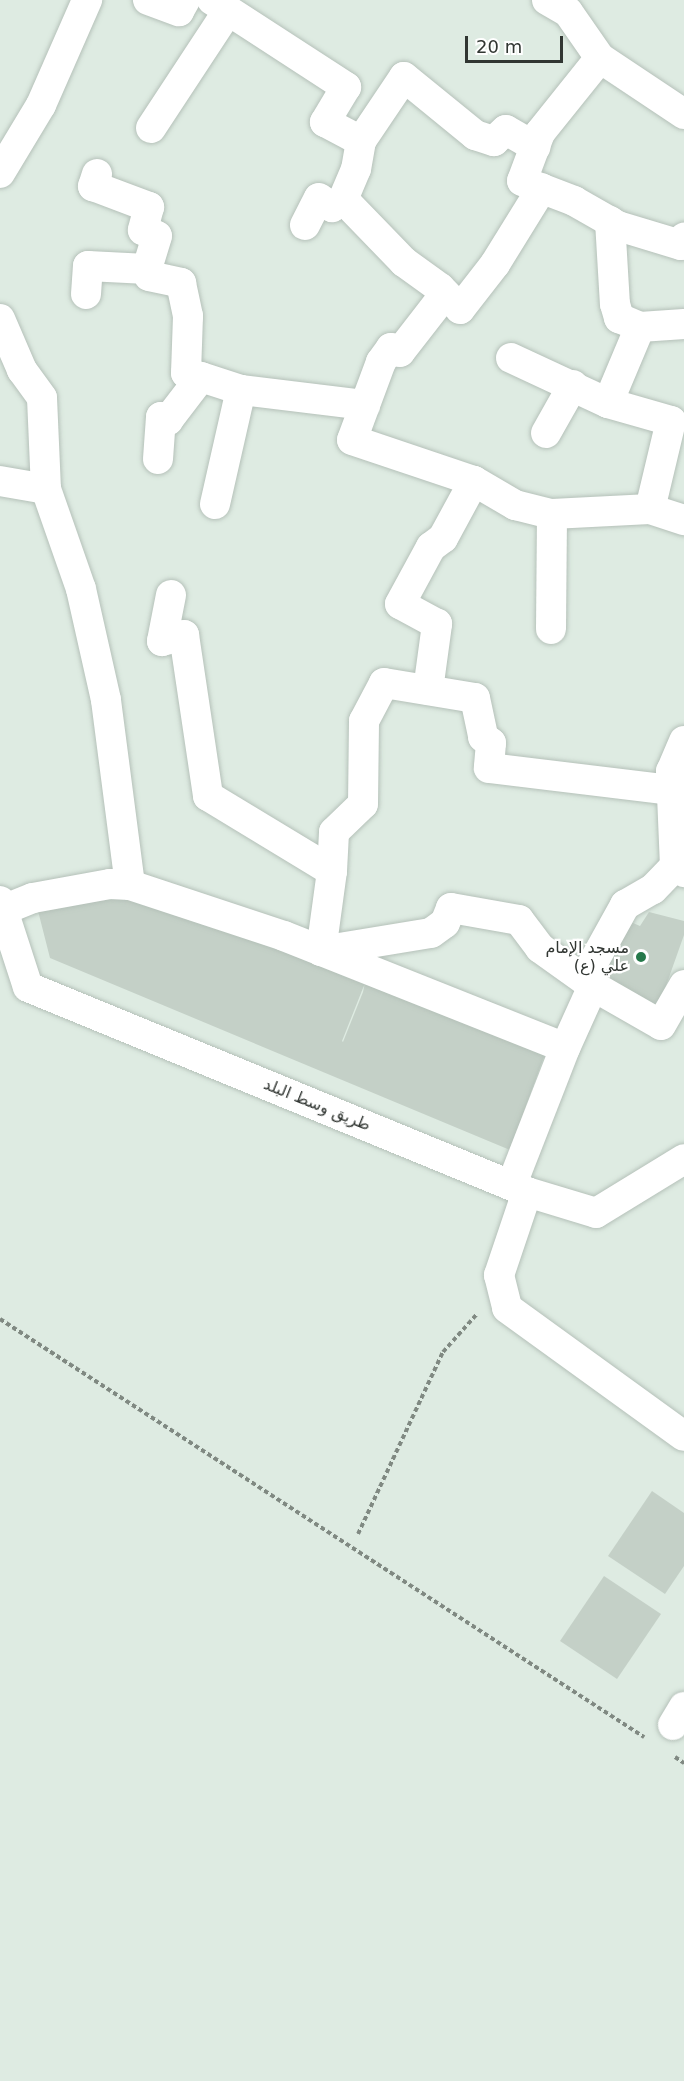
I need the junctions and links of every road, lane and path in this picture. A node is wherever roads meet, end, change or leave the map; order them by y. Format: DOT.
graph roads {
  1 [pos="87,0"];
  2 [pos="148,0"];
  3 [pos="185,0"];
  4 [pos="548,0"];
  5 [pos="220,5"];
  6 [pos="600,58"];
  7 [pos="684,114"];
  8 [pos="151,128"];
  9 [pos="361,141"];
  10 [pos="535,147"];
  11 [pos="0,173"];
  12 [pos="97,174"];
  13 [pos="542,188"];
  14 [pos="343,199"];
  15 [pos="610,221"];
  16 [pos="305,225"];
  17 [pos="684,238"];
  18 [pos="147,269"];
  19 [pos="86,294"];
  20 [pos="445,294"];
  21 [pos="0,319"];
  22 [pos="684,324"];
  23 [pos="640,327"];
  24 [pos="511,358"];
  25 [pos="201,377"];
  26 [pos="573,385"];
  27 [pos="241,390"];
  28 [pos="608,402"];
  29 [pos="365,405"];
  30 [pos="546,433"];
  31 [pos="158,459"];
  32 [pos="0,481"];
  33 [pos="474,481"];
  34 [pos="46,489"];
  35 [pos="215,504"];
  36 [pos="650,509"];
  37 [pos="552,514"];
  38 [pos="684,520"];
  39 [pos="171,595"];
  40 [pos="551,629"];
  41 [pos="429,690"];
  42 [pos="684,741"];
  43 [pos="672,790"];
  44 [pos="679,869"];
  45 [pos="332,871"];
  46 [pos="130,885"];
  47 [pos="1,906"];
  48 [pos="321,951"];
  49 [pos="588,982"];
  50 [pos="684,985"];
  51 [pos="565,1048"];
  52 [pos="684,1159"];
  53 [pos="520,1188"];
  54 [pos="502,1286"];
  55 [pos="0,1319"];
  56 [pos="684,1436"];
  57 [pos="358,1534"];
  58 [pos="669,1731"];
  59 [pos="684,1763"];
  1 -- 11 [label="street"];
  2 -- 3 [label="street"];
  4 -- 6 [label="street"];
  5 -- 8 [label="street"];
  5 -- 9 [label="street"];
  6 -- 7 [label="street"];
  6 -- 10 [label="street"];
  9 -- 10 [label="street"];
  9 -- 14 [label="street"];
  10 -- 13 [label="street"];
  12 -- 18 [label="street"];
  13 -- 15 [label="street"];
  13 -- 20 [label="street"];
  14 -- 16 [label="street"];
  14 -- 20 [label="street"];
  15 -- 17 [label="street"];
  15 -- 23 [label="street"];
  18 -- 19 [label="street"];
  18 -- 25 [label="street"];
  20 -- 29 [label="street"];
  21 -- 34 [label="street"];
  22 -- 23 [label="street"];
  23 -- 28 [label="street"];
  24 -- 26 [label="street"];
  25 -- 27 [label="street"];
  25 -- 31 [label="street"];
  26 -- 28 [label="street"];
  26 -- 30 [label="street"];
  27 -- 29 [label="street"];
  27 -- 35 [label="street"];
  28 -- 36 [label="street"];
  29 -- 33 [label="street"];
  32 -- 34 [label="street"];
  33 -- 37 [label="street"];
  33 -- 41 [label="street"];
  34 -- 46 [label="street"];
  36 -- 37 [label="street"];
  36 -- 38 [label="street"];
  37 -- 40 [label="street"];
  39 -- 45 [label="street"];
  41 -- 43 [label="street"];
  41 -- 45 [label="street"];
  42 -- 43 [label="street"];
  43 -- 44 [label="street"];
  44 -- 49 [label="street"];
  45 -- 48 [label="street"];
  46 -- 47 [label="street"];
  46 -- 48 [label="street"];
  47 -- 53 [label="street, طريق وسط البلد"];
  48 -- 49 [label="street"];
  48 -- 51 [label="street"];
  49 -- 50 [label="street"];
  49 -- 51 [label="street"];
  51 -- 53 [label="street"];
  52 -- 53 [label="street, طريق وسط البلد"];
  53 -- 54 [label="street"];
  54 -- 56 [label="street"];
  54 -- 57 [label="path"];
  55 -- 58 [label="path"];
  58 -- 59 [label="path"];
}
